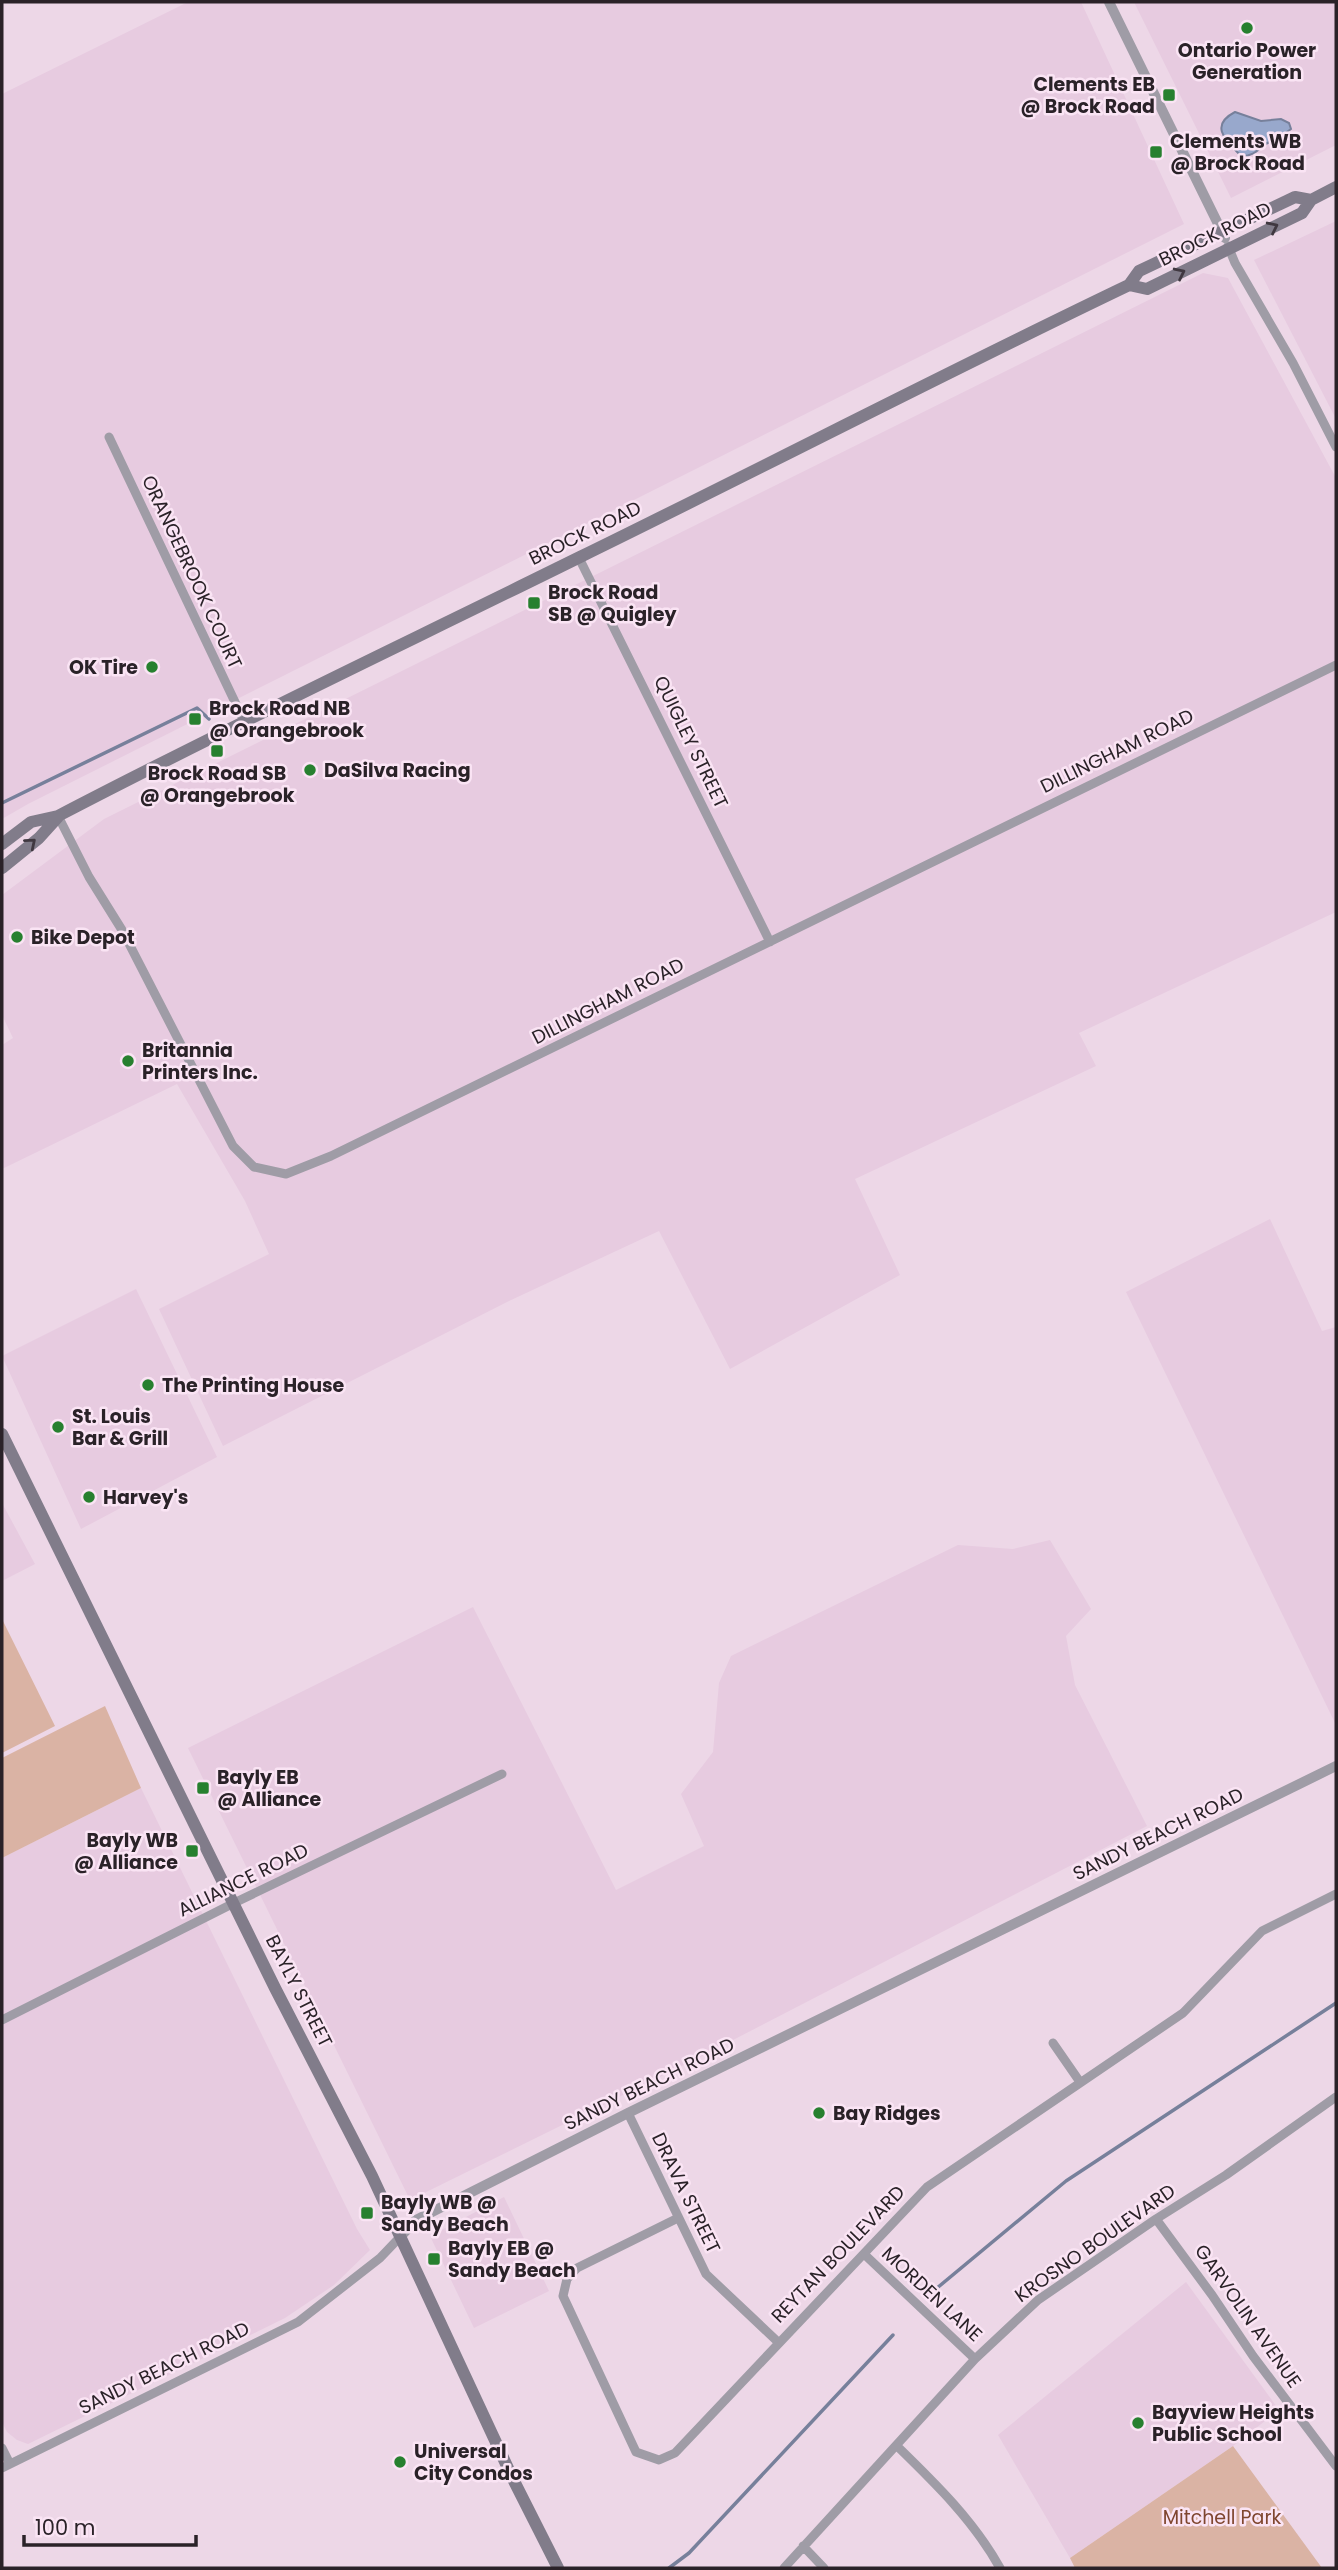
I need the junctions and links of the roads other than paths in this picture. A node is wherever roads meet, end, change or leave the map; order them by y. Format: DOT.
graph roads {
  1 [pos="1109,2"];
  2 [pos="1336,187"];
  3 [pos="1311,200"];
  4 [pos="1225,239"];
  5 [pos="1129,285"];
  6 [pos="109,438"];
  7 [pos="1336,447"];
  8 [pos="579,558"];
  9 [pos="1336,665"];
  10 [pos="244,721"];
  11 [pos="58,816"];
  12 [pos="2,844"];
  13 [pos="2,868"];
  14 [pos="770,942"];
  15 [pos="2,1434"];
  16 [pos="1336,1766"];
  17 [pos="502,1774"];
  18 [pos="1336,1894"];
  19 [pos="234,1903"];
  20 [pos="2,2020"];
  21 [pos="1053,2043"];
  22 [pos="1080,2082"];
  23 [pos="1336,2097"];
  24 [pos="628,2113"];
  25 [pos="678,2218"];
  26 [pos="1156,2219"];
  27 [pos="401,2236"];
  28 [pos="864,2254"];
  29 [pos="778,2342"];
  30 [pos="975,2359"];
  31 [pos="898,2446"];
  32 [pos="2,2448"];
  33 [pos="6,2466"];
  34 [pos="1336,2466"];
  35 [pos="803,2546"];
  36 [pos="558,2568"];
  37 [pos="784,2568"];
  38 [pos="824,2568"];
  39 [pos="1000,2568"];
  1 -- 4 [label="street"];
  2 -- 3 [label="main road, BROCK ROAD"];
  4 -- 3 [label="main road, BROCK ROAD, one-way"];
  3 -- 4 [label="main road, BROCK ROAD"];
  4 -- 5 [label="main road, BROCK ROAD"];
  5 -- 4 [label="main road, BROCK ROAD, one-way"];
  4 -- 7 [label="street"];
  5 -- 8 [label="main road, BROCK ROAD"];
  6 -- 10 [label="street, ORANGEBROOK COURT"];
  8 -- 10 [label="main road, BROCK ROAD"];
  8 -- 14 [label="street, QUIGLEY STREET"];
  9 -- 14 [label="street, DILLINGHAM ROAD"];
  10 -- 11 [label="main road, BROCK ROAD"];
  11 -- 12 [label="main road, BROCK ROAD"];
  13 -- 11 [label="main road, BROCK ROAD, one-way"];
  11 -- 14 [label="street, DILLINGHAM ROAD"];
  15 -- 19 [label="main road, BAYLY STREET"];
  16 -- 24 [label="street, SANDY BEACH ROAD"];
  17 -- 19 [label="street, ALLIANCE ROAD"];
  18 -- 22 [label="street, REYTAN BOULEVARD"];
  19 -- 20 [label="street, ALLIANCE ROAD"];
  19 -- 27 [label="main road, BAYLY STREET"];
  21 -- 22 [label="street"];
  22 -- 28 [label="street, REYTAN BOULEVARD"];
  23 -- 26 [label="street, KROSNO BOULEVARD"];
  24 -- 25 [label="street, DRAVA STREET"];
  24 -- 27 [label="street, SANDY BEACH ROAD"];
  25 -- 29 [label="street, DRAVA STREET"];
  25 -- 29 [label="street, REYTAN BOULEVARD"];
  26 -- 30 [label="street, KROSNO BOULEVARD"];
  26 -- 34 [label="street, GARVOLIN AVENUE"];
  27 -- 33 [label="street, SANDY BEACH ROAD"];
  27 -- 36 [label="main road, BAYLY STREET"];
  28 -- 29 [label="street, REYTAN BOULEVARD"];
  28 -- 30 [label="street, MORDEN LANE"];
  30 -- 31 [label="street, KROSNO BOULEVARD"];
  31 -- 35 [label="street, KROSNO BOULEVARD"];
  31 -- 39 [label="street"];
  32 -- 33 [label="street"];
  35 -- 37 [label="street, KROSNO BOULEVARD"];
  35 -- 38 [label="street"];
}
